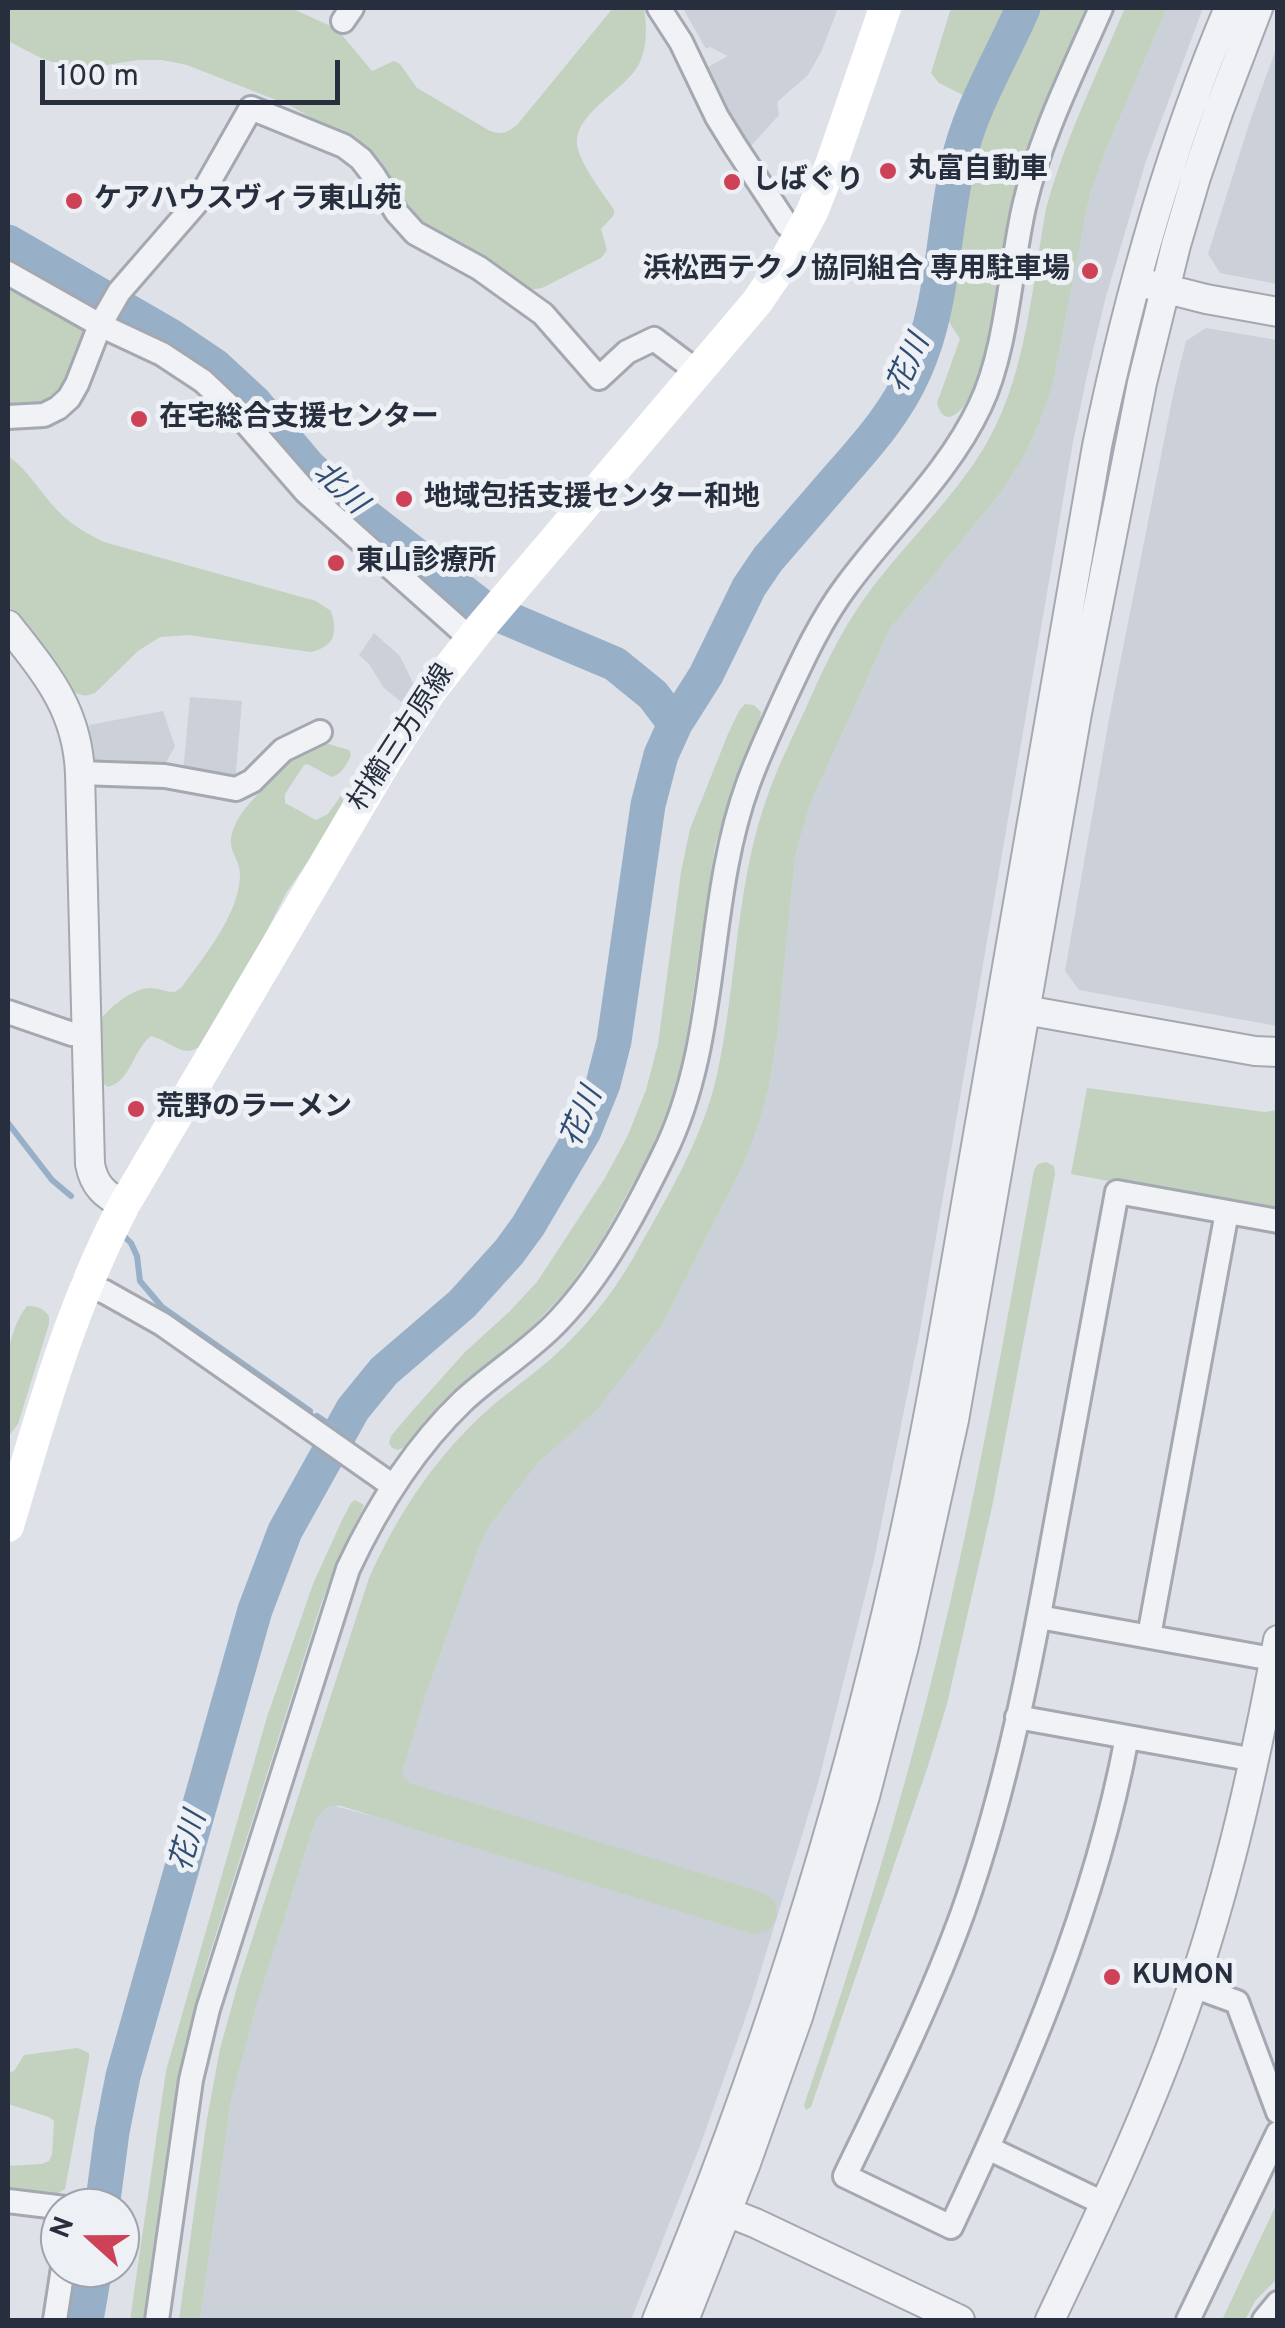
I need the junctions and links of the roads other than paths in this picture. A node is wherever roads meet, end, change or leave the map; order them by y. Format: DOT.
graph roads {
  1 [pos="658,8"];
  2 [pos="885,8"];
  3 [pos="1101,8"];
  4 [pos="1230,8"];
  5 [pos="1258,8"];
  6 [pos="802,232"];
  7 [pos="8,273"];
  8 [pos="1135,281"];
  9 [pos="1165,289"];
  10 [pos="108,310"];
  11 [pos="1278,312"];
  12 [pos="698,372"];
  13 [pos="8,417"];
  14 [pos="8,625"];
  15 [pos="476,633"];
  16 [pos="320,732"];
  17 [pos="80,773"];
  18 [pos="1026,1010"];
  19 [pos="8,1012"];
  20 [pos="86,1034"];
  21 [pos="1278,1052"];
  22 [pos="124,1205"];
  23 [pos="1227,1212"];
  24 [pos="1278,1221"];
  25 [pos="86,1284"];
  26 [pos="393,1486"];
  27 [pos="8,1526"];
  28 [pos="1039,1617"];
  29 [pos="1149,1636"];
  30 [pos="1276,1653"];
  31 [pos="1017,1717"];
  32 [pos="1127,1737"];
  33 [pos="1256,1760"];
  34 [pos="1192,1986"];
  35 [pos="1278,2112"];
  36 [pos="1278,2134"];
  37 [pos="988,2148"];
  38 [pos="8,2201"];
  39 [pos="1105,2204"];
  40 [pos="40,2205"];
  41 [pos="727,2212"];
  42 [pos="60,2288"];
  43 [pos="1278,2303"];
  44 [pos="921,2312"];
  45 [pos="55,2320"];
  46 [pos="157,2320"];
  47 [pos="657,2320"];
  48 [pos="684,2320"];
  49 [pos="960,2320"];
  50 [pos="1050,2320"];
  51 [pos="1188,2320"];
  52 [pos="1264,2320"];
  1 -- 6 [label="street"];
  2 -- 6 [label="main road, 村櫛三方原線"];
  3 -- 26 [label="street"];
  4 -- 8 [label="street"];
  5 -- 9 [label="street"];
  6 -- 12 [label="main road, 村櫛三方原線"];
  7 -- 10 [label="street"];
  8 -- 9 [label="street"];
  8 -- 47 [label="street"];
  9 -- 11 [label="street"];
  9 -- 18 [label="street"];
  10 -- 12 [label="street"];
  10 -- 13 [label="street"];
  10 -- 15 [label="street"];
  12 -- 15 [label="main road, 村櫛三方原線"];
  14 -- 17 [label="street"];
  15 -- 22 [label="main road, 村櫛三方原線"];
  16 -- 17 [label="street"];
  17 -- 20 [label="street"];
  18 -- 21 [label="street"];
  18 -- 41 [label="street"];
  19 -- 20 [label="street"];
  20 -- 22 [label="street"];
  22 -- 25 [label="main road, 村櫛三方原線"];
  23 -- 24 [label="street"];
  23 -- 28 [label="street"];
  23 -- 29 [label="street"];
  25 -- 26 [label="street"];
  25 -- 27 [label="main road, 村櫛三方原線"];
  26 -- 46 [label="street"];
  28 -- 29 [label="street"];
  28 -- 31 [label="street"];
  29 -- 30 [label="street"];
  30 -- 33 [label="street"];
  31 -- 32 [label="street"];
  31 -- 37 [label="street"];
  32 -- 33 [label="street"];
  32 -- 37 [label="street"];
  33 -- 34 [label="street"];
  34 -- 35 [label="street"];
  34 -- 39 [label="street"];
  36 -- 51 [label="street"];
  37 -- 39 [label="street"];
  38 -- 40 [label="street"];
  39 -- 50 [label="street"];
  41 -- 44 [label="street"];
  41 -- 48 [label="street"];
  42 -- 45 [label="street"];
  43 -- 52 [label="street"];
  44 -- 49 [label="street"];
}
